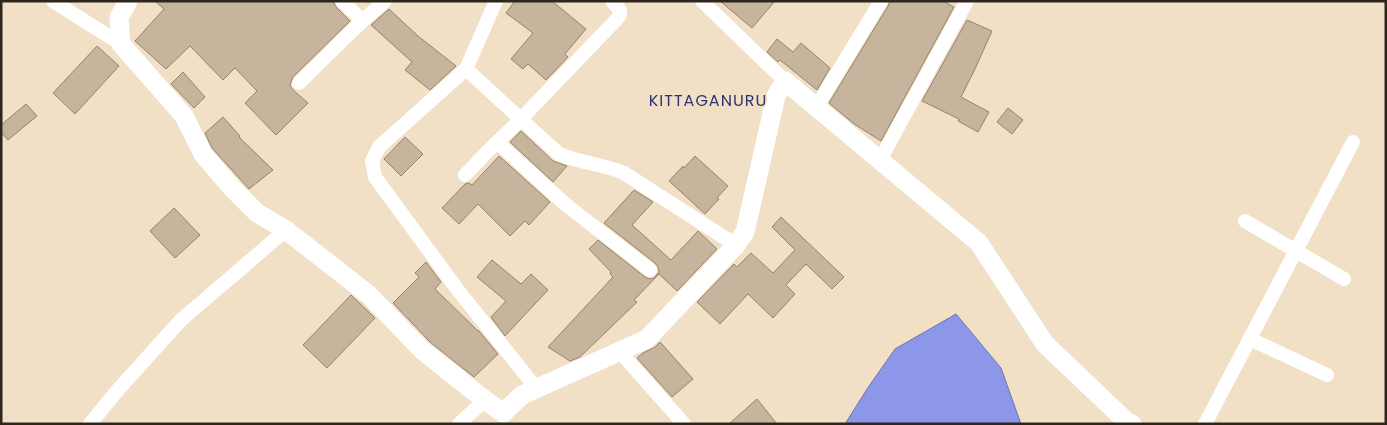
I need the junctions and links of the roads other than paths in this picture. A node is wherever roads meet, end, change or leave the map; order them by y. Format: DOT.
graph roads {
  1 [pos="53,1"];
  2 [pos="128,1"];
  3 [pos="342,1"];
  4 [pos="385,1"];
  5 [pos="612,1"];
  6 [pos="702,1"];
  7 [pos="881,1"];
  8 [pos="967,1"];
  9 [pos="492,2"];
  10 [pos="717,7"];
  11 [pos="362,20"];
  12 [pos="121,44"];
  13 [pos="466,69"];
  14 [pos="785,81"];
  15 [pos="299,83"];
  16 [pos="816,108"];
  17 [pos="520,120"];
  18 [pos="497,142"];
  19 [pos="1353,142"];
  20 [pos="880,160"];
  21 [pos="465,175"];
  22 [pos="1245,221"];
  23 [pos="286,230"];
  24 [pos="736,245"];
  25 [pos="1295,252"];
  26 [pos="650,270"];
  27 [pos="1344,279"];
  28 [pos="1250,339"];
  29 [pos="620,352"];
  30 [pos="1327,375"];
  31 [pos="537,389"];
  32 [pos="485,400"];
  33 [pos="505,418"];
  34 [pos="90,424"];
  35 [pos="459,424"];
  36 [pos="684,424"];
  37 [pos="1132,424"];
  38 [pos="1205,424"];
  1 -- 12 [label="street"];
  2 -- 12 [label="street"];
  3 -- 11 [label="street"];
  4 -- 11 [label="street"];
  5 -- 17 [label="street"];
  6 -- 10 [label="street"];
  7 -- 16 [label="street"];
  8 -- 20 [label="street"];
  9 -- 13 [label="street"];
  10 -- 14 [label="street"];
  11 -- 15 [label="street"];
  12 -- 23 [label="street"];
  13 -- 17 [label="street"];
  13 -- 31 [label="street"];
  14 -- 16 [label="street"];
  14 -- 24 [label="street"];
  16 -- 20 [label="street"];
  17 -- 18 [label="street"];
  17 -- 24 [label="street"];
  18 -- 21 [label="street"];
  18 -- 26 [label="street"];
  19 -- 25 [label="street"];
  20 -- 37 [label="street"];
  22 -- 25 [label="street"];
  23 -- 32 [label="street"];
  23 -- 34 [label="street"];
  24 -- 29 [label="street"];
  25 -- 27 [label="street"];
  25 -- 28 [label="street"];
  28 -- 30 [label="street"];
  28 -- 38 [label="street"];
  29 -- 31 [label="street"];
  29 -- 36 [label="street"];
  31 -- 33 [label="street"];
  32 -- 33 [label="street"];
  32 -- 35 [label="street"];
}
